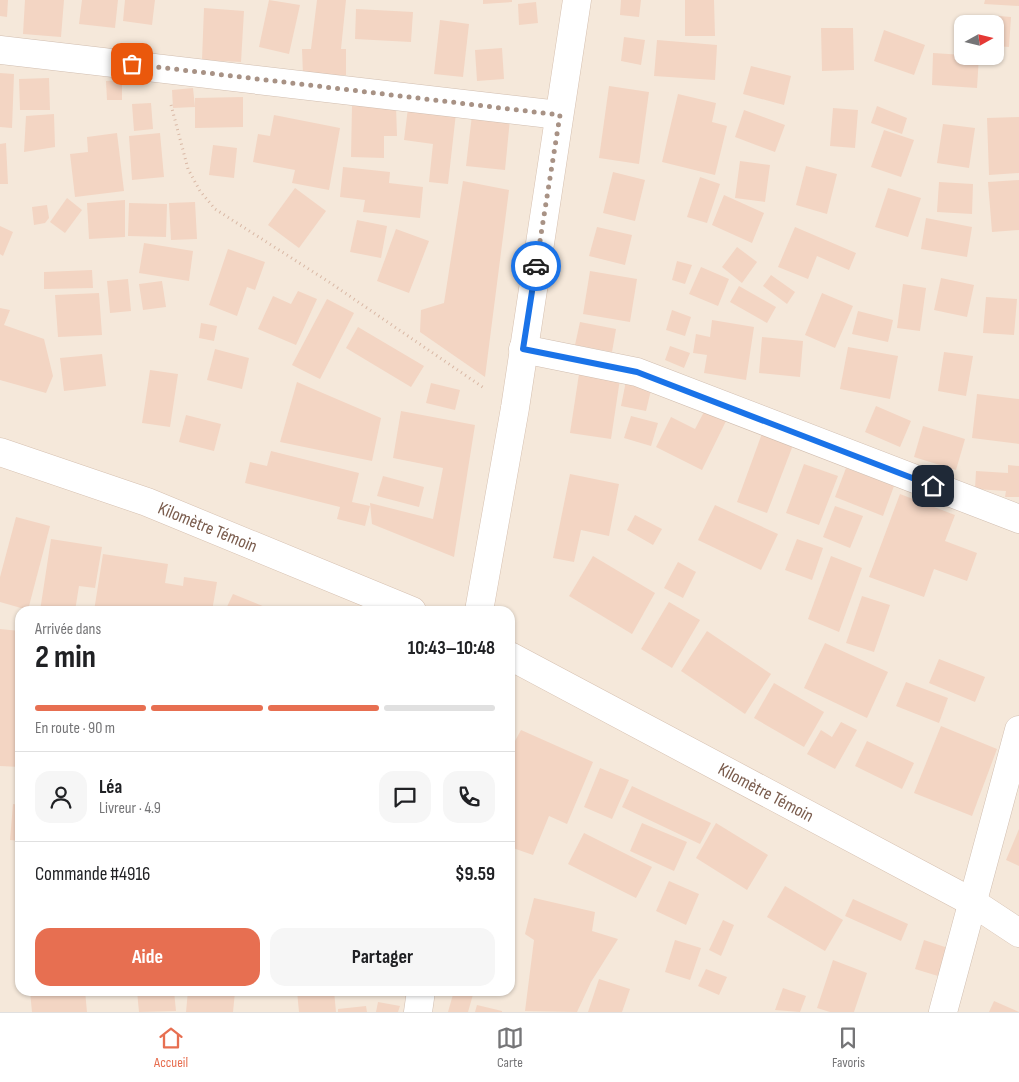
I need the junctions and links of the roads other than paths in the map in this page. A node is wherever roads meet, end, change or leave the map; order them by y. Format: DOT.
graph roads {
  1 [pos="577,0"];
  2 [pos="0,50"];
  3 [pos="560,115"];
  4 [pos="523,349"];
  5 [pos="0,452"];
  6 [pos="1019,518"];
  7 [pos="400,606"];
  8 [pos="480,606"];
  9 [pos="515,659"];
  10 [pos="1019,730"];
  11 [pos="972,902"];
  12 [pos="1019,933"];
  13 [pos="420,996"];
  14 [pos="418,1012"];
  15 [pos="943,1012"];
  1 -- 3 [label="main road"];
  2 -- 3 [label="main road"];
  3 -- 4 [label="main road"];
  4 -- 6 [label="main road"];
  4 -- 8 [label="main road"];
  5 -- 7 [label="main road, Kilomètre Témoin"];
  9 -- 11 [label="main road, Kilomètre Témoin"];
  10 -- 11 [label="main road"];
  11 -- 12 [label="main road, Kilomètre Témoin"];
  11 -- 15 [label="main road"];
  13 -- 14 [label="main road"];
}
